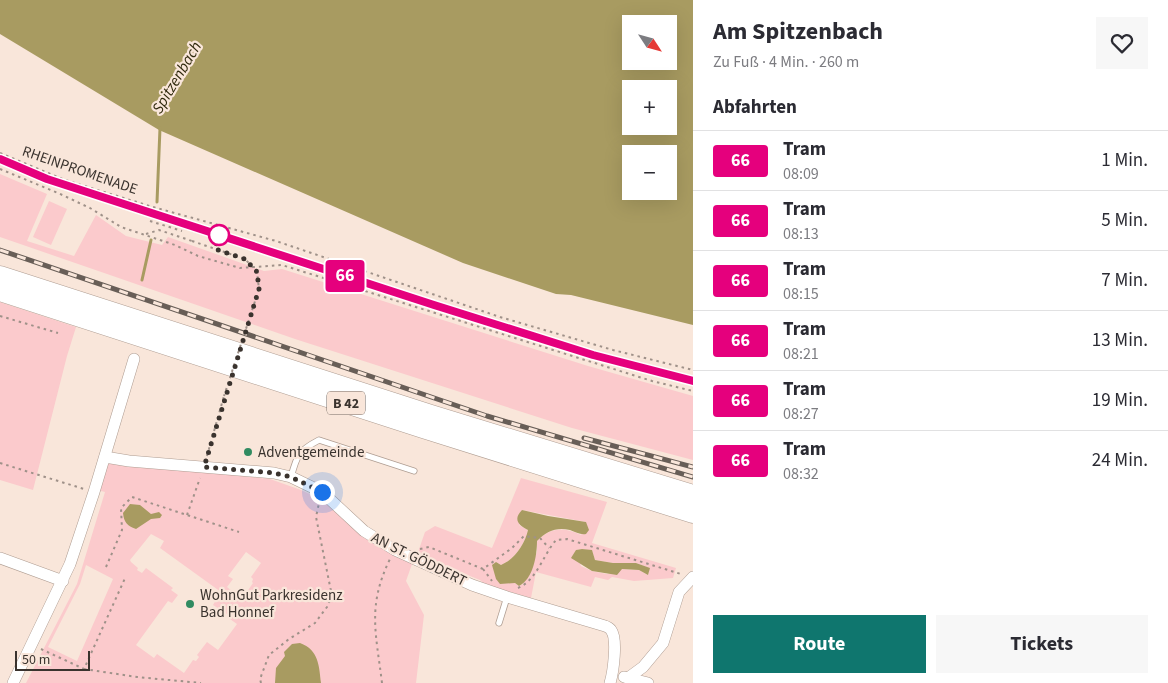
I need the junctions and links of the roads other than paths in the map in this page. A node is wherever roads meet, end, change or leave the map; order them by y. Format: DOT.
graph roads {
  1 [pos="0,276"];
  2 [pos="0,291"];
  3 [pos="134,359"];
  4 [pos="105,457"];
  5 [pos="414,471"];
  6 [pos="291,477"];
  7 [pos="693,495"];
  8 [pos="693,513"];
  9 [pos="0,558"];
  10 [pos="693,577"];
  11 [pos="64,581"];
  12 [pos="507,597"];
  13 [pos="499,623"];
  14 [pos="611,678"];
  15 [pos="628,678"];
  16 [pos="13,683"];
  17 [pos="648,683"];
  1 -- 7 [label="highway, B 42"];
  2 -- 8 [label="highway, B 42"];
  3 -- 4 [label="street"];
  4 -- 6 [label="street, AN ST. GÖDDERT"];
  4 -- 11 [label="street"];
  5 -- 6 [label="lane"];
  6 -- 12 [label="street, AN ST. GÖDDERT"];
  9 -- 11 [label="street"];
  10 -- 15 [label="street"];
  11 -- 16 [label="street"];
  12 -- 13 [label="lane"];
  12 -- 14 [label="street, AN ST. GÖDDERT"];
  14 -- 15 [label="street"];
  15 -- 17 [label="street"];
}
